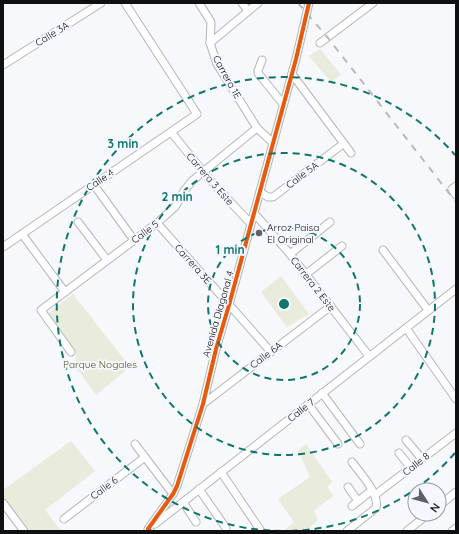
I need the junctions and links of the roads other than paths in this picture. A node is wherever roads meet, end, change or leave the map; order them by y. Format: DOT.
graph roads {
  1 [pos="101,3"];
  2 [pos="125,3"];
  3 [pos="199,3"];
  4 [pos="242,3"];
  5 [pos="258,3"];
  6 [pos="309,3"];
  7 [pos="373,3"];
  8 [pos="248,11"];
  9 [pos="210,43"];
  10 [pos="320,44"];
  11 [pos="262,60"];
  12 [pos="3,65"];
  13 [pos="292,74"];
  14 [pos="283,104"];
  15 [pos="258,128"];
  16 [pos="171,132"];
  17 [pos="273,143"];
  18 [pos="343,144"];
  19 [pos="351,153"];
  20 [pos="203,171"];
  21 [pos="94,185"];
  22 [pos="260,192"];
  23 [pos="254,212"];
  24 [pos="78,222"];
  25 [pos="330,222"];
  26 [pos="157,223"];
  27 [pos="251,224"];
  28 [pos="22,234"];
  29 [pos="134,240"];
  30 [pos="342,246"];
  31 [pos="3,247"];
  32 [pos="383,250"];
  33 [pos="290,254"];
  34 [pos="107,260"];
  35 [pos="305,274"];
  36 [pos="456,289"];
  37 [pos="65,292"];
  38 [pos="229,305"];
  39 [pos="330,306"];
  40 [pos="428,310"];
  41 [pos="406,328"];
  42 [pos="71,352"];
  43 [pos="271,352"];
  44 [pos="369,356"];
  45 [pos="322,393"];
  46 [pos="456,399"];
  47 [pos="203,404"];
  48 [pos="308,404"];
  49 [pos="456,433"];
  50 [pos="406,440"];
  51 [pos="135,444"];
  52 [pos="338,444"];
  53 [pos="360,444"];
  54 [pos="399,453"];
  55 [pos="145,457"];
  56 [pos="422,459"];
  57 [pos="352,462"];
  58 [pos="411,468"];
  59 [pos="221,472"];
  60 [pos="177,486"];
  61 [pos="348,487"];
  62 [pos="199,489"];
  63 [pos="374,492"];
  64 [pos="456,492"];
  65 [pos="173,494"];
  66 [pos="447,499"];
  67 [pos="184,501"];
  68 [pos="358,501"];
  69 [pos="3,504"];
  70 [pos="352,506"];
  71 [pos="64,519"];
  72 [pos="196,522"];
  73 [pos="418,522"];
  74 [pos="226,528"];
  75 [pos="456,528"];
  76 [pos="148,530"];
  77 [pos="24,531"];
  78 [pos="261,531"];
  79 [pos="347,531"];
  80 [pos="406,531"];
  81 [pos="452,531"];
  1 -- 12 [label="street, Calle 3A"];
  2 -- 16 [label="street, Calle 4"];
  3 -- 9 [label="street, Carrera 1E"];
  4 -- 8 [label="street"];
  5 -- 8 [label="street"];
  6 -- 13 [label="street, Avenida Diagonal 4"];
  7 -- 10 [label="street"];
  8 -- 9 [label="street"];
  9 -- 15 [label="street, Carrera 1E"];
  11 -- 14 [label="street"];
  13 -- 14 [label="street, Avenida Diagonal 4"];
  13 -- 18 [label="street"];
  14 -- 17 [label="street, Avenida Diagonal 4"];
  15 -- 17 [label="street, Carrera 1E"];
  15 -- 20 [label="street, Calle 5"];
  16 -- 20 [label="street, Carrera 3 Este"];
  16 -- 21 [label="street, Calle 4"];
  17 -- 22 [label="street, Avenida Diagonal 4"];
  18 -- 19 [label="street"];
  18 -- 22 [label="street, Calle 5A"];
  20 -- 26 [label="street, Calle 5"];
  20 -- 27 [label="street, Carrera 3 Este"];
  21 -- 28 [label="street, Calle 4"];
  21 -- 29 [label="street"];
  22 -- 23 [label="street, Avenida Diagonal 4"];
  23 -- 27 [label="street, Avenida Diagonal 4"];
  23 -- 33 [label="street, Carrera 2 Este"];
  24 -- 34 [label="street"];
  25 -- 33 [label="street"];
  26 -- 29 [label="street, Calle 5"];
  26 -- 38 [label="street, Carrera 3E"];
  27 -- 38 [label="street, Avenida Diagonal 4"];
  28 -- 31 [label="street, Calle 4"];
  28 -- 37 [label="street"];
  29 -- 34 [label="street, Calle 5"];
  30 -- 35 [label="street"];
  32 -- 40 [label="street"];
  33 -- 35 [label="street, Carrera 2 Este"];
  34 -- 37 [label="street, Calle 5"];
  35 -- 39 [label="street, Carrera 2 Este"];
  36 -- 40 [label="street, Calle 7"];
  37 -- 42 [label="street, Calle 5"];
  38 -- 43 [label="street, Carrera 3E"];
  38 -- 47 [label="street, Avenida Diagonal 4"];
  39 -- 43 [label="street, Calle 6A"];
  39 -- 44 [label="street, Carrera 2 Este"];
  40 -- 41 [label="street, Calle 7"];
  41 -- 44 [label="street, Calle 7"];
  41 -- 46 [label="street"];
  43 -- 47 [label="street, Calle 6A"];
  44 -- 45 [label="street, Calle 7"];
  45 -- 48 [label="street, Calle 7"];
  45 -- 53 [label="street"];
  47 -- 60 [label="street, Avenida Diagonal 4"];
  48 -- 52 [label="street"];
  48 -- 59 [label="street, Calle 7"];
  49 -- 56 [label="street, Calle 8"];
  50 -- 56 [label="street"];
  51 -- 55 [label="street"];
  54 -- 58 [label="street"];
  55 -- 65 [label="street"];
  55 -- 71 [label="street, Calle 6"];
  56 -- 58 [label="street, Calle 8"];
  57 -- 63 [label="street"];
  58 -- 63 [label="street, Calle 8"];
  59 -- 62 [label="street, Calle 7"];
  59 -- 78 [label="street"];
  60 -- 65 [label="street, Avenida Diagonal 4"];
  60 -- 67 [label="street"];
  61 -- 68 [label="street"];
  62 -- 67 [label="street, Calle 7"];
  62 -- 74 [label="street"];
  63 -- 68 [label="street, Calle 8"];
  63 -- 79 [label="street"];
  64 -- 66 [label="street"];
  65 -- 76 [label="street, Avenida Diagonal 4"];
  67 -- 72 [label="street"];
  67 -- 76 [label="street, Calle 7"];
  68 -- 70 [label="street, Calle 8"];
  69 -- 77 [label="street"];
  73 -- 80 [label="street"];
  75 -- 81 [label="street"];
}
